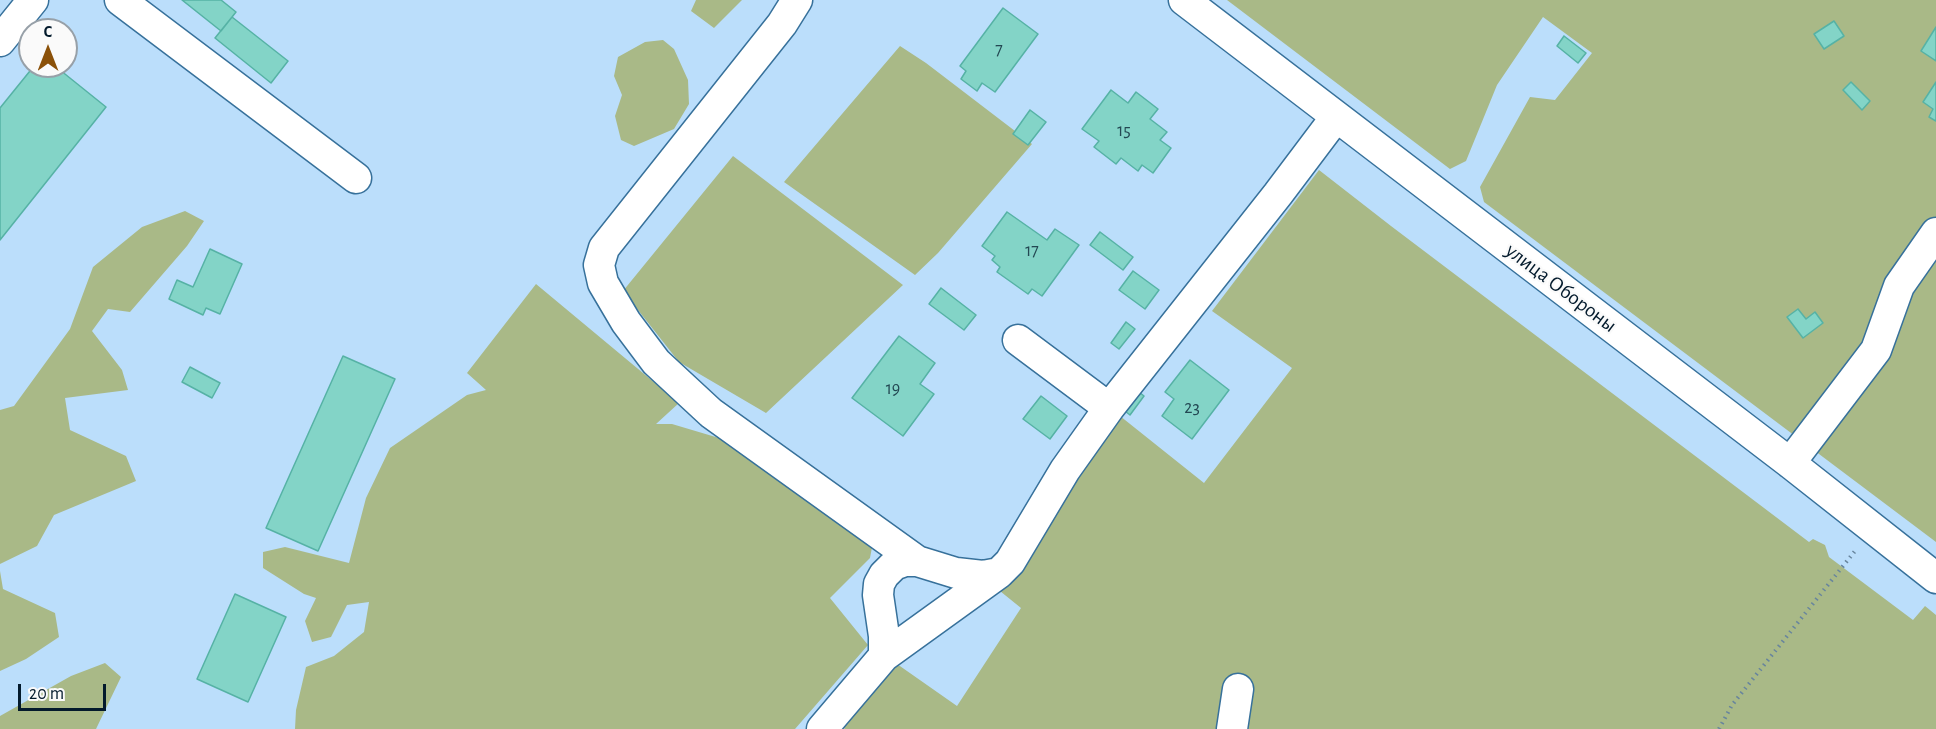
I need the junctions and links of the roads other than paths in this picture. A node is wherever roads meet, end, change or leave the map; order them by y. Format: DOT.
graph roads {
  1 [pos="33,0"];
  2 [pos="120,0"];
  3 [pos="796,0"];
  4 [pos="1184,0"];
  5 [pos="0,40"];
  6 [pos="1336,117"];
  7 [pos="356,178"];
  8 [pos="1936,233"];
  9 [pos="1018,340"];
  10 [pos="1108,408"];
  11 [pos="1790,463"];
  12 [pos="918,561"];
  13 [pos="999,573"];
  14 [pos="1936,578"];
  15 [pos="884,656"];
  16 [pos="1238,689"];
  17 [pos="822,729"];
  18 [pos="1232,729"];
  1 -- 5 [label="street"];
  2 -- 7 [label="street"];
  3 -- 12 [label="street"];
  4 -- 6 [label="street, улица Обороны"];
  6 -- 10 [label="street"];
  6 -- 11 [label="street, улица Обороны"];
  8 -- 11 [label="street"];
  9 -- 10 [label="street"];
  10 -- 13 [label="street"];
  11 -- 14 [label="street, улица Обороны"];
  12 -- 13 [label="street"];
  12 -- 15 [label="street"];
  13 -- 15 [label="street"];
  15 -- 17 [label="street"];
  16 -- 18 [label="street"];
}
